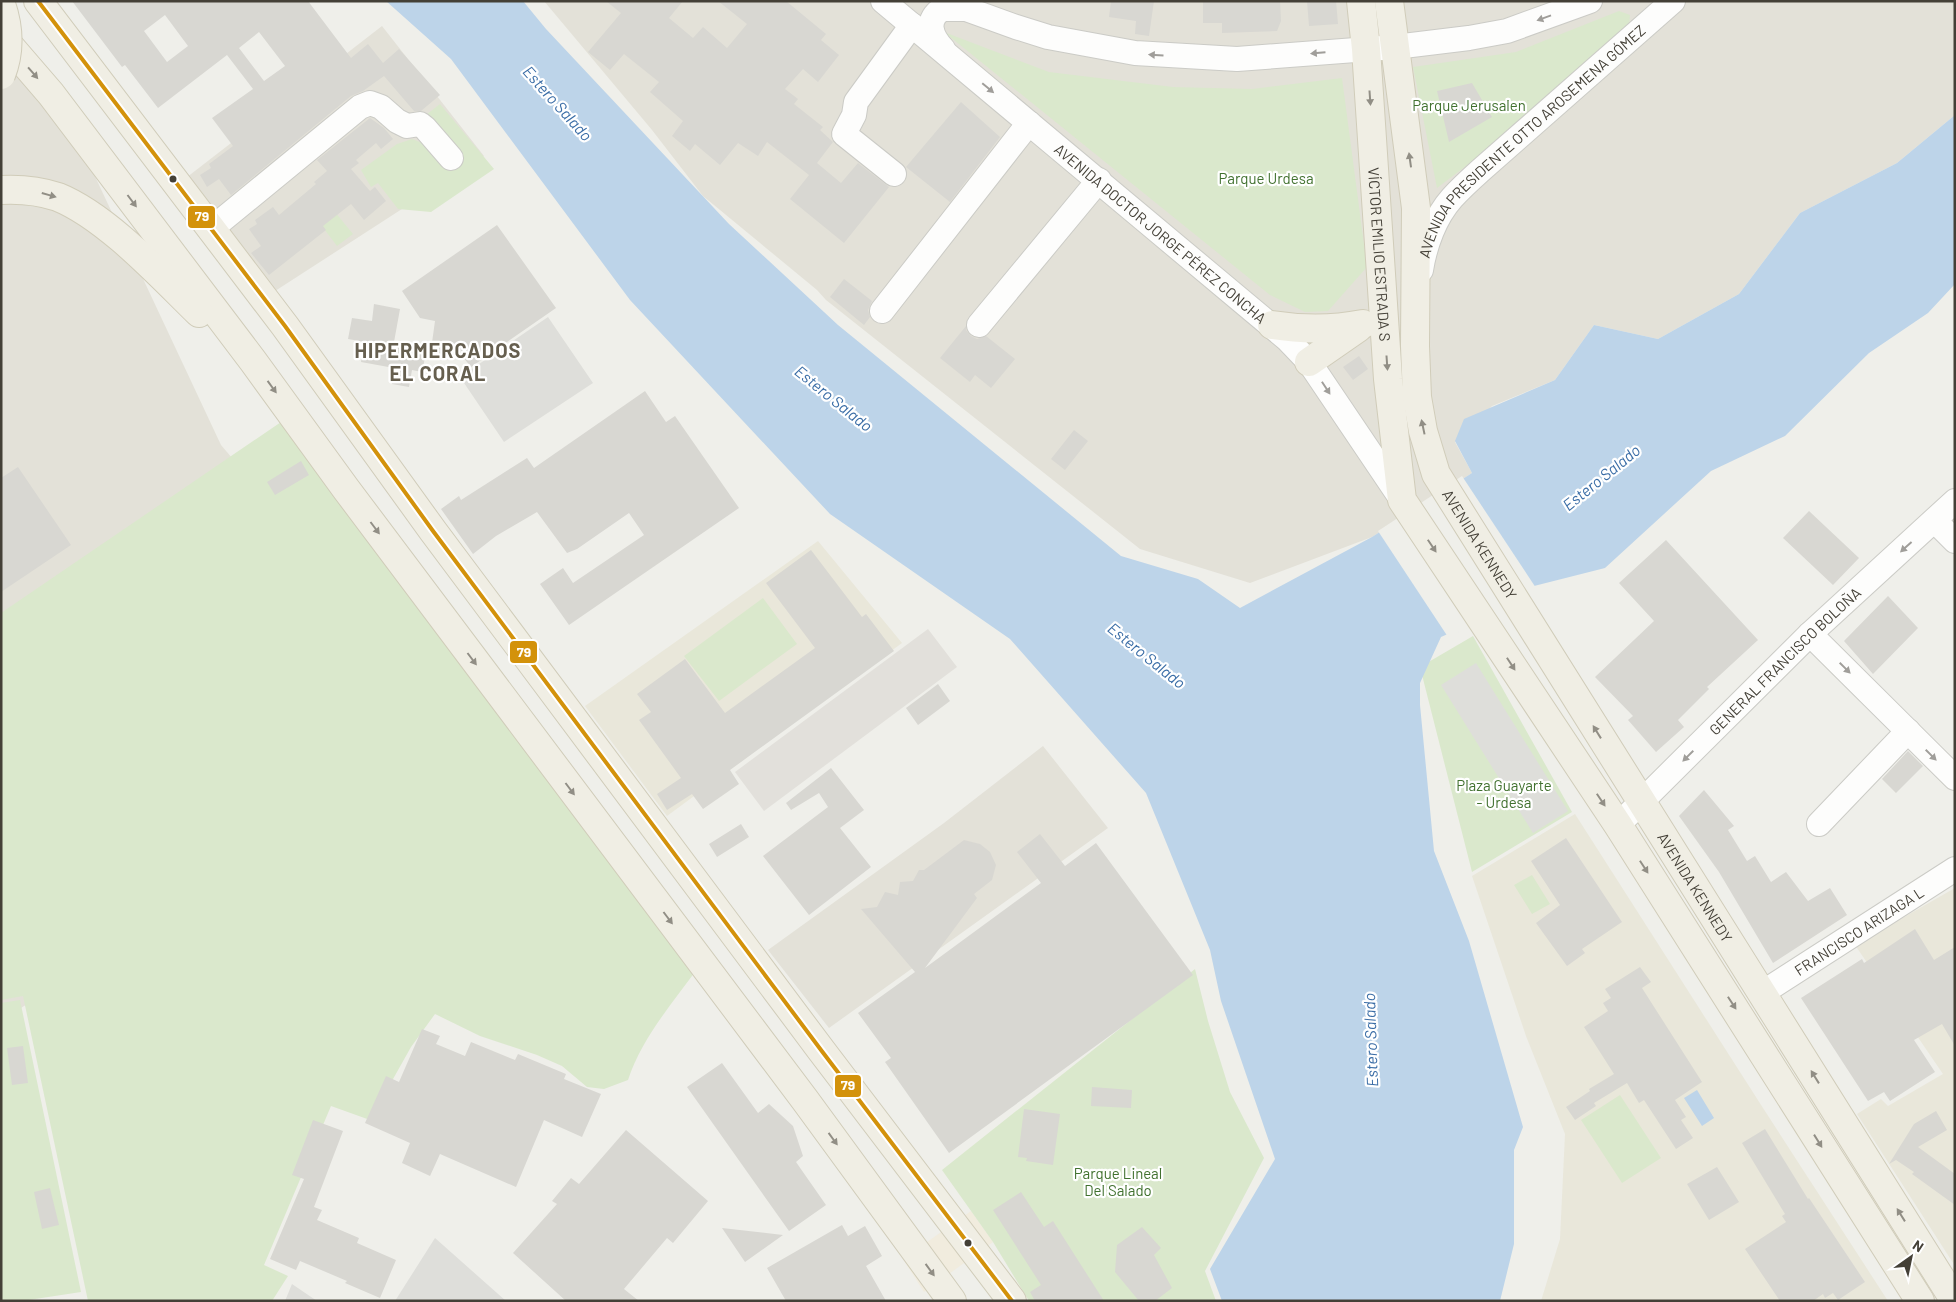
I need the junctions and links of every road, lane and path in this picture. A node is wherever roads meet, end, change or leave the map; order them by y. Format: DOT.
graph roads {
  1 [pos="38,1"];
  2 [pos="883,1"];
  3 [pos="1361,1"];
  4 [pos="1389,1"];
  5 [pos="1590,1"];
  6 [pos="1644,1"];
  7 [pos="1672,1"];
  8 [pos="1,4"];
  9 [pos="954,5"];
  10 [pos="912,25"];
  11 [pos="1637,32"];
  12 [pos="1,36"];
  13 [pos="1394,46"];
  14 [pos="1366,49"];
  15 [pos="956,62"];
  16 [pos="1,75"];
  17 [pos="1029,123"];
  18 [pos="451,158"];
  19 [pos="894,174"];
  20 [pos="1099,180"];
  21 [pos="1,190"];
  22 [pos="210,230"];
  23 [pos="1416,296"];
  24 [pos="882,311"];
  25 [pos="1374,319"];
  26 [pos="1272,324"];
  27 [pos="979,325"];
  28 [pos="253,361"];
  29 [pos="1309,362"];
  30 [pos="1436,474"];
  31 [pos="1955,502"];
  32 [pos="1403,503"];
  33 [pos="1935,521"];
  34 [pos="1955,541"];
  35 [pos="1810,634"];
  36 [pos="1908,731"];
  37 [pos="1955,778"];
  38 [pos="1642,802"];
  39 [pos="1819,824"];
  40 [pos="1618,826"];
  41 [pos="1955,868"];
  42 [pos="1762,993"];
  43 [pos="952,1301"];
  44 [pos="1012,1301"];
  45 [pos="1920,1301"];
  46 [pos="1955,1301"];
  1 -- 22 [label="main road"];
  2 -- 10 [label="street, AVENIDA DOCTOR JORGE PÉREZ CONCHA"];
  3 -- 14 [label="main road, VÍCTOR EMILIO ESTRADA S"];
  4 -- 13 [label="main road, VÍCTOR EMILIO ESTRADA S"];
  5 -- 13 [label="street, one-way"];
  6 -- 11 [label="street"];
  7 -- 11 [label="street, AVENIDA PRESIDENTE OTTO AROSEMENA GÓMEZ"];
  8 -- 16 [label="main road, bridge"];
  14 -- 9 [label="street, one-way"];
  9 -- 15 [label="street"];
  10 -- 15 [label="street, AVENIDA DOCTOR JORGE PÉREZ CONCHA"];
  10 -- 19 [label="street"];
  11 -- 23 [label="street, AVENIDA PRESIDENTE OTTO AROSEMENA GÓMEZ"];
  12 -- 28 [label="main road, one-way"];
  13 -- 14 [label="street"];
  23 -- 13 [label="main road, VÍCTOR EMILIO ESTRADA S, one-way"];
  14 -- 25 [label="main road, VÍCTOR EMILIO ESTRADA S, one-way"];
  15 -- 17 [label="street, AVENIDA DOCTOR JORGE PÉREZ CONCHA, one-way"];
  17 -- 20 [label="street, AVENIDA DOCTOR JORGE PÉREZ CONCHA"];
  17 -- 24 [label="street"];
  18 -- 22 [label="street"];
  20 -- 26 [label="street, AVENIDA DOCTOR JORGE PÉREZ CONCHA"];
  20 -- 27 [label="street"];
  21 -- 28 [label="main road, one-way"];
  22 -- 44 [label="main road"];
  30 -- 23 [label="main road, VÍCTOR EMILIO ESTRADA S, one-way"];
  25 -- 26 [label="main road"];
  25 -- 29 [label="main road"];
  25 -- 32 [label="main road, VÍCTOR EMILIO ESTRADA S, one-way"];
  26 -- 29 [label="street, AVENIDA DOCTOR JORGE PÉREZ CONCHA"];
  28 -- 43 [label="main road, one-way"];
  29 -- 32 [label="street, AVENIDA DOCTOR JORGE PÉREZ CONCHA, one-way"];
  38 -- 30 [label="main road, AVENIDA KENNEDY, one-way"];
  31 -- 33 [label="street, GENERAL FRANCISCO BOLOÑA"];
  32 -- 40 [label="main road, AVENIDA KENNEDY, one-way"];
  33 -- 34 [label="street"];
  33 -- 35 [label="street, GENERAL FRANCISCO BOLOÑA, one-way"];
  35 -- 36 [label="street, one-way"];
  35 -- 38 [label="street, GENERAL FRANCISCO BOLOÑA, one-way"];
  36 -- 37 [label="street, one-way"];
  36 -- 39 [label="street"];
  38 -- 40 [label="street, GENERAL FRANCISCO BOLOÑA"];
  38 -- 42 [label="main road, AVENIDA KENNEDY"];
  40 -- 45 [label="main road, AVENIDA KENNEDY, one-way"];
  41 -- 42 [label="street, FRANCISCO ARIZAGA L"];
  46 -- 42 [label="main road, AVENIDA KENNEDY, one-way"];
}
